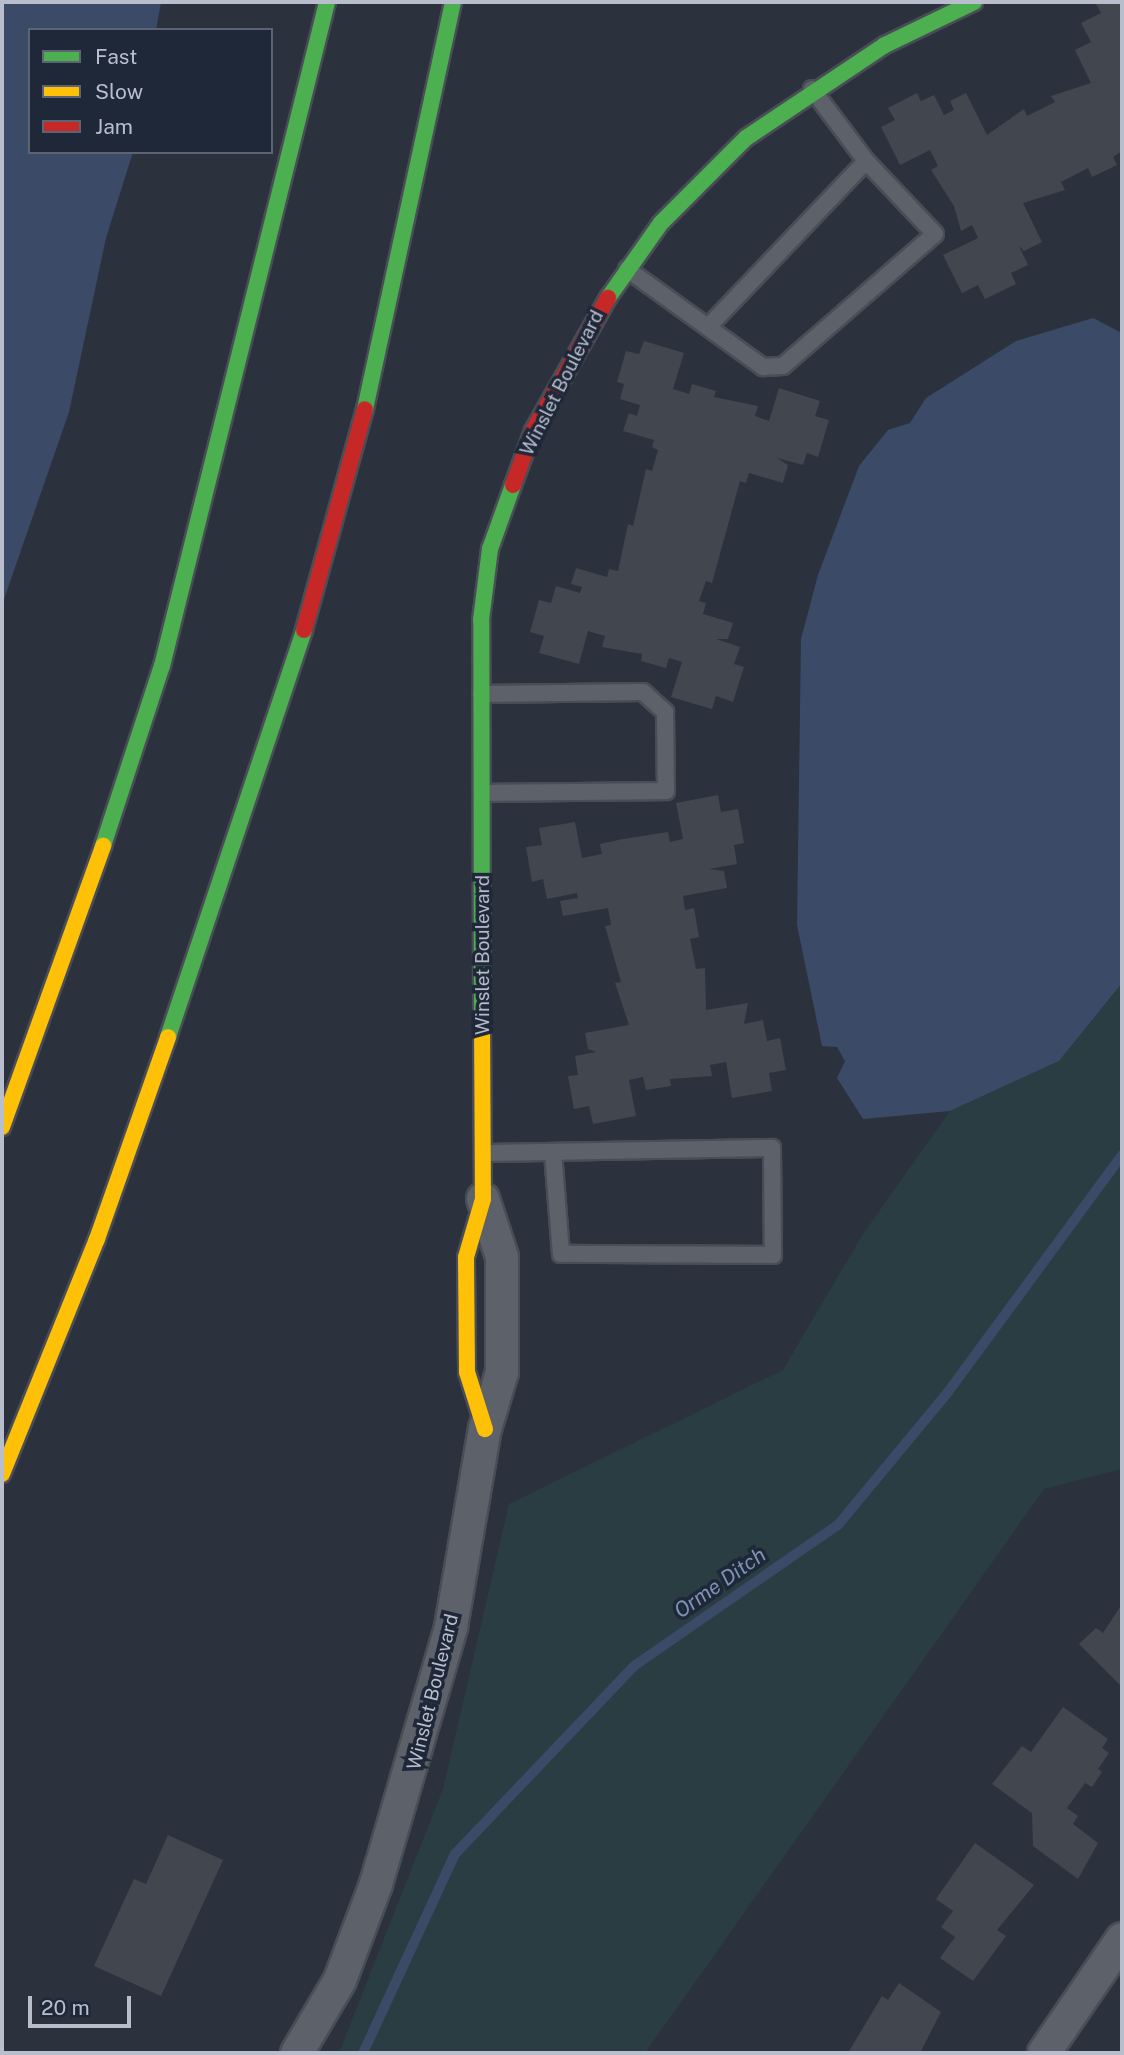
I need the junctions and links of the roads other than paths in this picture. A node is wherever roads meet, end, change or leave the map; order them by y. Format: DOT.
graph roads {
  1 [pos="320,2"];
  2 [pos="327,2"];
  3 [pos="453,2"];
  4 [pos="974,2"];
  5 [pos="313,60"];
  6 [pos="812,89"];
  7 [pos="866,161"];
  8 [pos="625,267"];
  9 [pos="708,327"];
  10 [pos="481,694"];
  11 [pos="482,793"];
  12 [pos="2,1128"];
  13 [pos="483,1153"];
  14 [pos="553,1153"];
  15 [pos="483,1199"];
  16 [pos="2,1474"];
  17 [pos="1122,1939"];
  18 [pos="297,2053"];
  19 [pos="1044,2053"];
  1 -- 5 [label="main road"];
  2 -- 5 [label="main road"];
  3 -- 16 [label="main road"];
  4 -- 6 [label="main road, Winslet Boulevard"];
  5 -- 12 [label="main road"];
  6 -- 7 [label="lane"];
  6 -- 8 [label="main road, Winslet Boulevard"];
  7 -- 9 [label="lane"];
  7 -- 9 [label="lane"];
  8 -- 9 [label="lane"];
  8 -- 10 [label="main road, Winslet Boulevard"];
  10 -- 11 [label="main road, Winslet Boulevard"];
  10 -- 11 [label="lane"];
  11 -- 13 [label="main road, Winslet Boulevard"];
  13 -- 14 [label="lane"];
  13 -- 15 [label="main road, Winslet Boulevard"];
  14 -- 14 [label="lane"];
  15 -- 18 [label="street, Winslet Boulevard"];
  17 -- 19 [label="street"];
}
